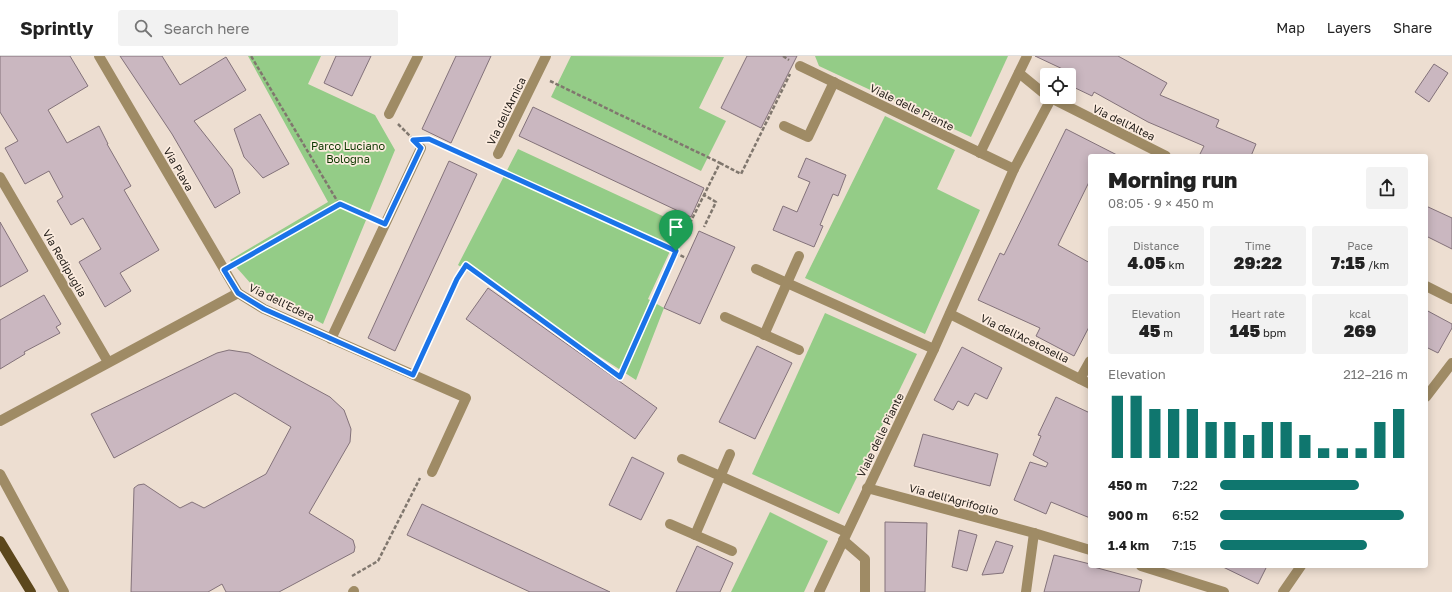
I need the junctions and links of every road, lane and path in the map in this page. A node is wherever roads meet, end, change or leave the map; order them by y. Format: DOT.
graph roads {
  1 [pos="99,56"];
  2 [pos="251,56"];
  3 [pos="418,56"];
  4 [pos="546,56"];
  5 [pos="1027,56"];
  6 [pos="800,66"];
  7 [pos="791,72"];
  8 [pos="1019,73"];
  9 [pos="537,75"];
  10 [pos="834,82"];
  11 [pos="1040,90"];
  12 [pos="1046,104"];
  13 [pos="1063,104"];
  14 [pos="389,114"];
  15 [pos="784,126"];
  16 [pos="429,139"];
  17 [pos="413,140"];
  18 [pos="420,144"];
  19 [pos="980,153"];
  20 [pos="498,154"];
  21 [pos="1162,154"];
  22 [pos="720,163"];
  23 [pos="1014,169"];
  24 [pos="0,177"];
  25 [pos="704,195"];
  26 [pos="340,204"];
  27 [pos="385,224"];
  28 [pos="704,227"];
  29 [pos="675,252"];
  30 [pos="799,256"];
  31 [pos="686,258"];
  32 [pos="756,269"];
  33 [pos="224,270"];
  34 [pos="787,283"];
  35 [pos="1428,287"];
  36 [pos="238,293"];
  37 [pos="1452,299"];
  38 [pos="950,314"];
  39 [pos="725,317"];
  40 [pos="764,335"];
  41 [pos="331,339"];
  42 [pos="934,349"];
  43 [pos="799,350"];
  44 [pos="108,362"];
  45 [pos="1452,363"];
  46 [pos="1088,365"];
  47 [pos="413,375"];
  48 [pos="1080,379"];
  49 [pos="1088,383"];
  50 [pos="1428,394"];
  51 [pos="0,420"];
  52 [pos="730,454"];
  53 [pos="682,459"];
  54 [pos="432,472"];
  55 [pos="0,474"];
  56 [pos="720,476"];
  57 [pos="867,488"];
  58 [pos="670,524"];
  59 [pos="1034,533"];
  60 [pos="695,535"];
  61 [pos="845,536"];
  62 [pos="0,541"];
  63 [pos="1088,549"];
  64 [pos="732,551"];
  65 [pos="1147,568"];
  66 [pos="1300,568"];
  67 [pos="31,592"];
  68 [pos="64,592"];
  69 [pos="354,592"];
  70 [pos="819,592"];
  71 [pos="865,592"];
  72 [pos="1026,592"];
  73 [pos="1224,592"];
  74 [pos="1283,592"];
  1 -- 33 [label="street, Via Plava"];
  2 -- 26 [label="path"];
  3 -- 14 [label="street"];
  4 -- 9 [label="street, Via dell'Arnica"];
  5 -- 8 [label="street"];
  6 -- 10 [label="street, Viale delle Piante"];
  7 -- 22 [label="path"];
  8 -- 11 [label="street"];
  8 -- 19 [label="street"];
  9 -- 20 [label="street, Via dell'Arnica"];
  9 -- 22 [label="path"];
  10 -- 15 [label="street"];
  10 -- 19 [label="street, Viale delle Piante"];
  12 -- 23 [label="street, Viale delle Piante"];
  13 -- 21 [label="street, Via dell'Altea"];
  14 -- 17 [label="path"];
  16 -- 29 [label="path"];
  17 -- 18 [label="path"];
  17 -- 18 [label="path"];
  18 -- 27 [label="street"];
  19 -- 23 [label="street, Viale delle Piante"];
  22 -- 25 [label="path"];
  23 -- 38 [label="street, Viale delle Piante"];
  24 -- 44 [label="street, Via Redipuglia"];
  25 -- 28 [label="path"];
  25 -- 29 [label="path"];
  26 -- 27 [label="path"];
  26 -- 33 [label="path"];
  27 -- 41 [label="street"];
  29 -- 31 [label="path"];
  29 -- 47 [label="path"];
  30 -- 34 [label="street"];
  32 -- 34 [label="street"];
  33 -- 36 [label="street, Via Plava"];
  34 -- 40 [label="street"];
  34 -- 42 [label="street"];
  35 -- 37 [label="street"];
  36 -- 41 [label="street, Via dell'Edera"];
  36 -- 44 [label="street, Via dell'Edera"];
  38 -- 42 [label="street, Viale delle Piante"];
  38 -- 48 [label="street, Via dell'Acetosella"];
  39 -- 40 [label="street"];
  40 -- 43 [label="street"];
  41 -- 47 [label="street, Via dell'Edera"];
  42 -- 57 [label="street, Viale delle Piante"];
  44 -- 51 [label="street, Via dell'Edera"];
  45 -- 50 [label="street"];
  46 -- 48 [label="street"];
  47 -- 54 [label="street, Via dell'Edera"];
  48 -- 49 [label="street, Via dell'Acetosella"];
  52 -- 56 [label="street"];
  53 -- 56 [label="street"];
  54 -- 69 [label="path"];
  55 -- 68 [label="street"];
  56 -- 60 [label="street"];
  56 -- 61 [label="street"];
  57 -- 59 [label="street, Via dell'Agrifoglio"];
  57 -- 61 [label="street, Viale delle Piante"];
  58 -- 60 [label="street"];
  59 -- 63 [label="street, Via dell'Agrifoglio"];
  59 -- 72 [label="street"];
  60 -- 64 [label="street"];
  61 -- 70 [label="street, Viale delle Piante"];
  61 -- 71 [label="street"];
  62 -- 67 [label="main road"];
  65 -- 73 [label="street"];
  66 -- 74 [label="street"];
}
